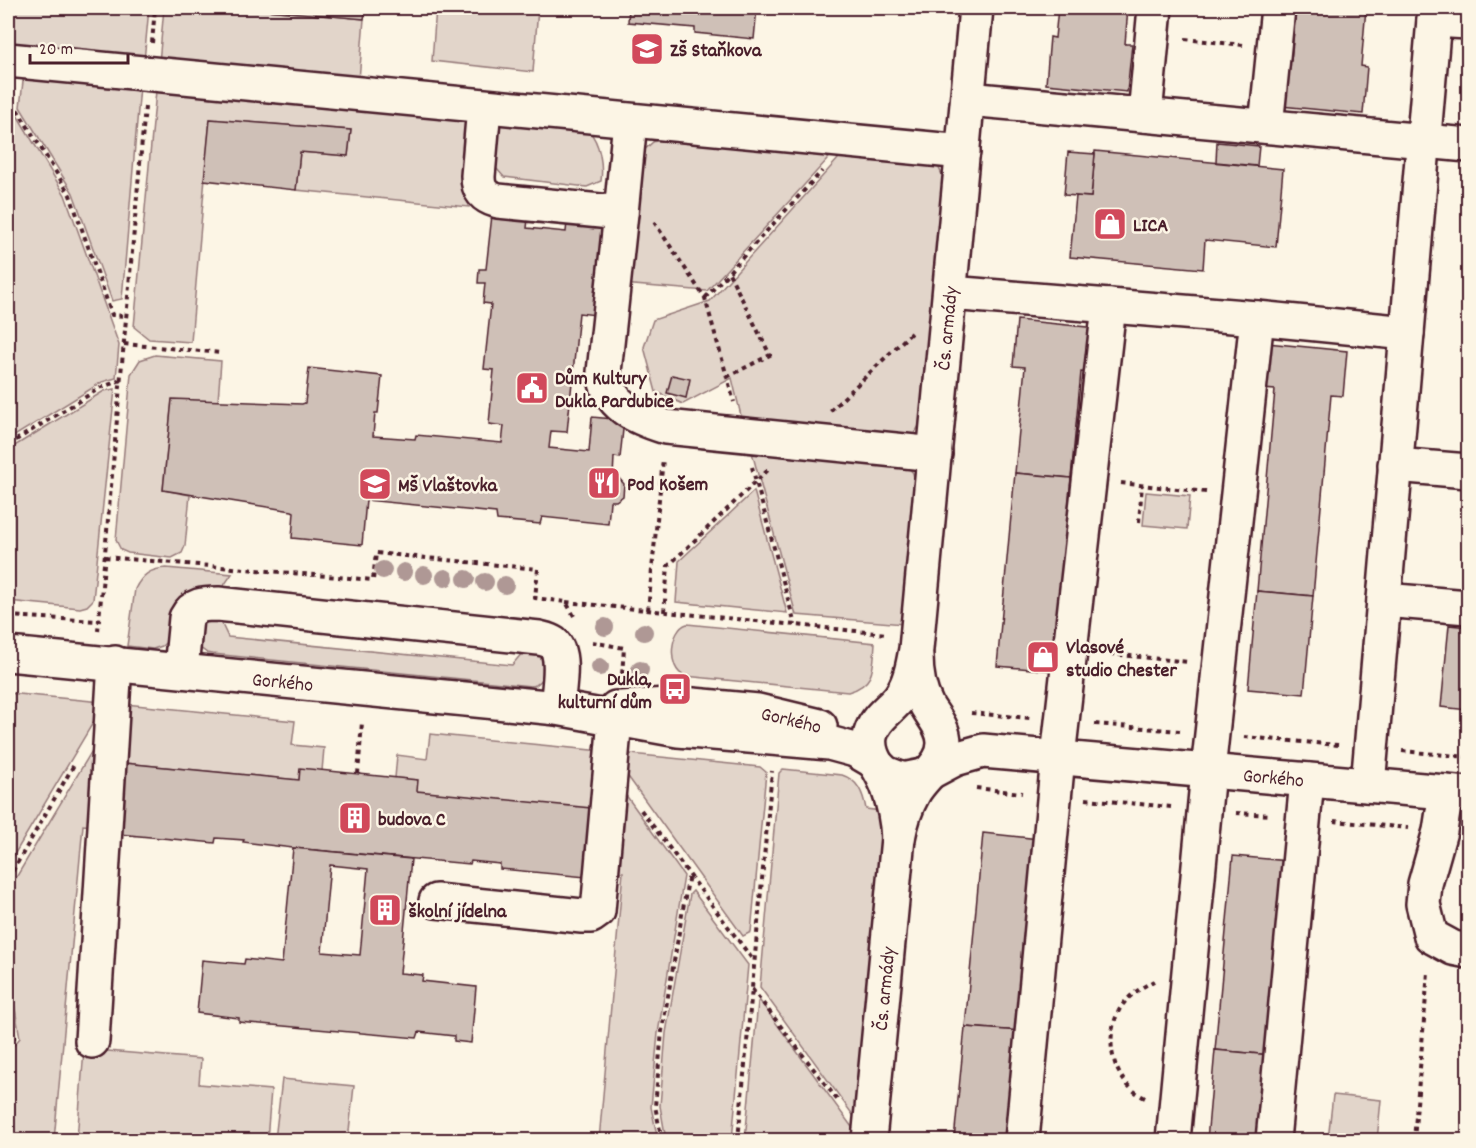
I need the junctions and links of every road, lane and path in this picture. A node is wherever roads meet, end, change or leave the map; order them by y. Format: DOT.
graph roads {
  1 [pos="976,8"];
  2 [pos="1278,8"];
  3 [pos="1435,14"];
  4 [pos="1154,22"];
  5 [pos="1468,22"];
  6 [pos="1273,48"];
  7 [pos="11,61"];
  8 [pos="148,75"];
  9 [pos="968,99"];
  10 [pos="484,107"];
  11 [pos="1145,115"];
  12 [pos="630,121"];
  13 [pos="1266,126"];
  14 [pos="1424,141"];
  15 [pos="849,142"];
  16 [pos="1468,145"];
  17 [pos="963,152"];
  18 [pos="624,179"];
  19 [pos="621,213"];
  20 [pos="729,272"];
  21 [pos="950,293"];
  22 [pos="705,298"];
  23 [pos="1109,306"];
  24 [pos="127,316"];
  25 [pos="1257,318"];
  26 [pos="917,327"];
  27 [pos="1407,333"];
  28 [pos="124,344"];
  29 [pos="222,353"];
  30 [pos="727,377"];
  31 [pos="121,380"];
  32 [pos="827,414"];
  33 [pos="666,427"];
  34 [pos="743,435"];
  35 [pos="8,445"];
  36 [pos="934,454"];
  37 [pos="1395,465"];
  38 [pos="1468,471"];
  39 [pos="1090,480"];
  40 [pos="1142,485"];
  41 [pos="1238,495"];
  42 [pos="1139,522"];
  43 [pos="1384,600"];
  44 [pos="566,602"];
  45 [pos="1468,608"];
  46 [pos="648,610"];
  47 [pos="664,612"];
  48 [pos="8,616"];
  49 [pos="99,621"];
  50 [pos="795,626"];
  51 [pos="887,635"];
  52 [pos="916,649"];
  53 [pos="1070,650"];
  54 [pos="8,654"];
  55 [pos="105,663"];
  56 [pos="1220,665"];
  57 [pos="181,669"];
  58 [pos="557,708"];
  59 [pos="615,713"];
  60 [pos="883,714"];
  61 [pos="935,719"];
  62 [pos="362,722"];
  63 [pos="1008,752"];
  64 [pos="1058,757"];
  65 [pos="78,758"];
  66 [pos="773,762"];
  67 [pos="878,766"];
  68 [pos="931,771"];
  69 [pos="1208,771"];
  70 [pos="358,774"];
  71 [pos="610,778"];
  72 [pos="1307,780"];
  73 [pos="1368,785"];
  74 [pos="1457,793"];
  75 [pos="898,838"];
  76 [pos="689,874"];
  77 [pos="8,879"];
  78 [pos="436,901"];
  79 [pos="1431,936"];
  80 [pos="1468,951"];
  81 [pos="754,961"];
  82 [pos="1189,976"];
  83 [pos="752,989"];
  84 [pos="8,998"];
  85 [pos="92,1041"];
  86 [pos="8,1045"];
  87 [pos="839,1103"];
  88 [pos="1175,1125"];
  89 [pos="662,1140"];
  90 [pos="738,1140"];
  91 [pos="869,1140"];
  92 [pos="1022,1140"];
  93 [pos="1274,1140"];
  94 [pos="1414,1140"];
  1 -- 9 [label="street, Čs. armády"];
  2 -- 6 [label="street"];
  3 -- 5 [label="street"];
  3 -- 14 [label="street"];
  4 -- 6 [label="path"];
  4 -- 11 [label="street"];
  6 -- 13 [label="street"];
  7 -- 8 [label="street"];
  7 -- 24 [label="path"];
  8 -- 10 [label="street"];
  8 -- 24 [label="path"];
  9 -- 11 [label="street"];
  9 -- 17 [label="street, Čs. armády"];
  10 -- 12 [label="street"];
  10 -- 19 [label="street"];
  11 -- 13 [label="street"];
  12 -- 15 [label="street"];
  12 -- 18 [label="street"];
  13 -- 14 [label="street"];
  14 -- 16 [label="street"];
  14 -- 27 [label="street"];
  15 -- 17 [label="street"];
  15 -- 20 [label="path"];
  17 -- 21 [label="street, Čs. armády"];
  18 -- 19 [label="street"];
  18 -- 22 [label="path"];
  19 -- 33 [label="street"];
  20 -- 22 [label="path"];
  20 -- 30 [label="path"];
  21 -- 23 [label="street"];
  21 -- 36 [label="street, Čs. armády"];
  22 -- 30 [label="path"];
  23 -- 25 [label="street"];
  23 -- 39 [label="street"];
  24 -- 28 [label="path"];
  25 -- 27 [label="street"];
  25 -- 41 [label="street"];
  26 -- 32 [label="path"];
  27 -- 37 [label="street"];
  28 -- 29 [label="path"];
  28 -- 31 [label="path"];
  30 -- 34 [label="path"];
  31 -- 35 [label="path"];
  31 -- 49 [label="path"];
  33 -- 34 [label="street"];
  33 -- 46 [label="path"];
  34 -- 36 [label="street"];
  36 -- 52 [label="street, Čs. armády"];
  37 -- 38 [label="street"];
  37 -- 43 [label="street"];
  39 -- 40 [label="path"];
  39 -- 53 [label="street"];
  40 -- 41 [label="path"];
  40 -- 42 [label="path"];
  41 -- 56 [label="street"];
  43 -- 45 [label="street"];
  43 -- 73 [label="street"];
  44 -- 46 [label="path"];
  46 -- 47 [label="path"];
  47 -- 50 [label="path"];
  47 -- 50 [label="path"];
  48 -- 49 [label="path"];
  49 -- 55 [label="path"];
  50 -- 51 [label="path"];
  52 -- 60 [label="street, Čs. armády"];
  52 -- 61 [label="street, Čs. armády"];
  53 -- 56 [label="path"];
  53 -- 64 [label="street"];
  54 -- 55 [label="street, Gorkého"];
  55 -- 57 [label="street, Gorkého"];
  55 -- 85 [label="street"];
  56 -- 69 [label="street"];
  57 -- 58 [label="street, Gorkého"];
  57 -- 58 [label="street"];
  58 -- 59 [label="street, Gorkého"];
  59 -- 60 [label="street, Gorkého"];
  59 -- 67 [label="street, Gorkého"];
  59 -- 71 [label="street"];
  60 -- 61 [label="street, Gorkého"];
  60 -- 67 [label="street, Čs. armády"];
  61 -- 63 [label="street, Gorkého"];
  61 -- 68 [label="street, Čs. armády"];
  62 -- 70 [label="path"];
  63 -- 64 [label="street, Gorkého"];
  63 -- 68 [label="street, Gorkého"];
  64 -- 69 [label="street, Gorkého"];
  64 -- 92 [label="street"];
  65 -- 77 [label="path"];
  66 -- 81 [label="path"];
  67 -- 68 [label="street, Gorkého"];
  67 -- 75 [label="street, Čs. armády"];
  68 -- 75 [label="street, Čs. armády"];
  69 -- 72 [label="street, Gorkého"];
  69 -- 82 [label="street"];
  71 -- 76 [label="path"];
  71 -- 78 [label="street"];
  72 -- 73 [label="street, Gorkého"];
  72 -- 93 [label="street"];
  73 -- 74 [label="street, Gorkého"];
  74 -- 79 [label="street"];
  75 -- 91 [label="street, Čs. armády"];
  76 -- 81 [label="path"];
  76 -- 89 [label="path"];
  79 -- 80 [label="street"];
  79 -- 94 [label="path"];
  81 -- 83 [label="path"];
  82 -- 88 [label="street"];
  82 -- 88 [label="path"];
  83 -- 87 [label="path"];
  83 -- 90 [label="path"];
  84 -- 86 [label="path"];
}
